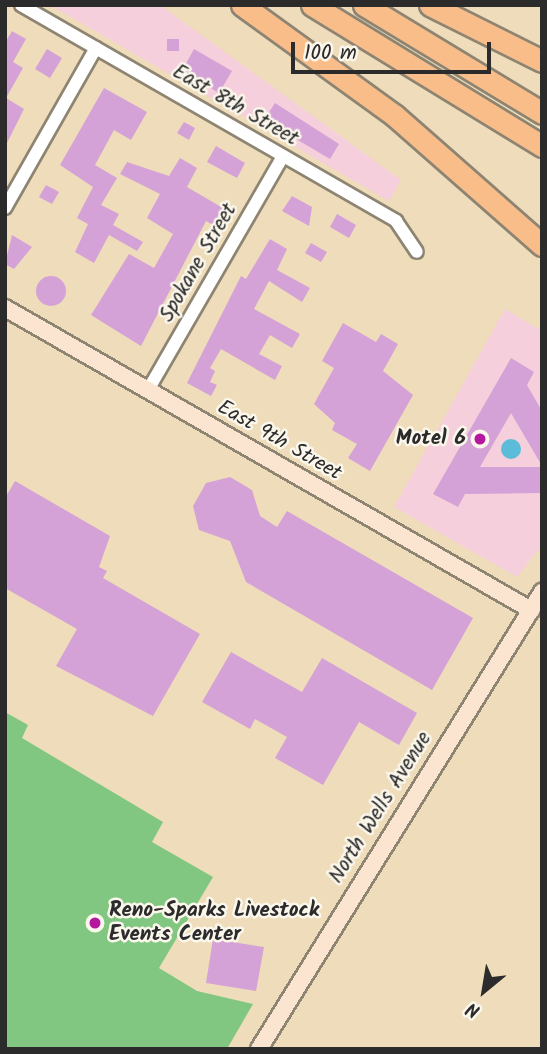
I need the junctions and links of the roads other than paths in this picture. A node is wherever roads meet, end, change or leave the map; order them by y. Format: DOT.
graph roads {
  1 [pos="21,5"];
  2 [pos="242,5"];
  3 [pos="312,5"];
  4 [pos="364,5"];
  5 [pos="430,5"];
  6 [pos="96,48"];
  7 [pos="542,61"];
  8 [pos="542,113"];
  9 [pos="542,146"];
  10 [pos="283,156"];
  11 [pos="5,208"];
  12 [pos="542,245"];
  13 [pos="417,252"];
  14 [pos="5,308"];
  15 [pos="148,390"];
  16 [pos="542,592"];
  17 [pos="531,610"];
  18 [pos="260,1049"];
  1 -- 6 [label="street, East 8th Street"];
  2 -- 12 [label="highway"];
  3 -- 9 [label="highway"];
  4 -- 8 [label="highway"];
  5 -- 7 [label="highway"];
  6 -- 10 [label="street, East 8th Street"];
  6 -- 11 [label="street"];
  10 -- 13 [label="street, East 8th Street"];
  10 -- 15 [label="street, Spokane Street"];
  14 -- 15 [label="street, East 9th Street"];
  15 -- 17 [label="street, East 9th Street"];
  16 -- 17 [label="street, North Wells Avenue"];
  17 -- 18 [label="street, North Wells Avenue"];
}
